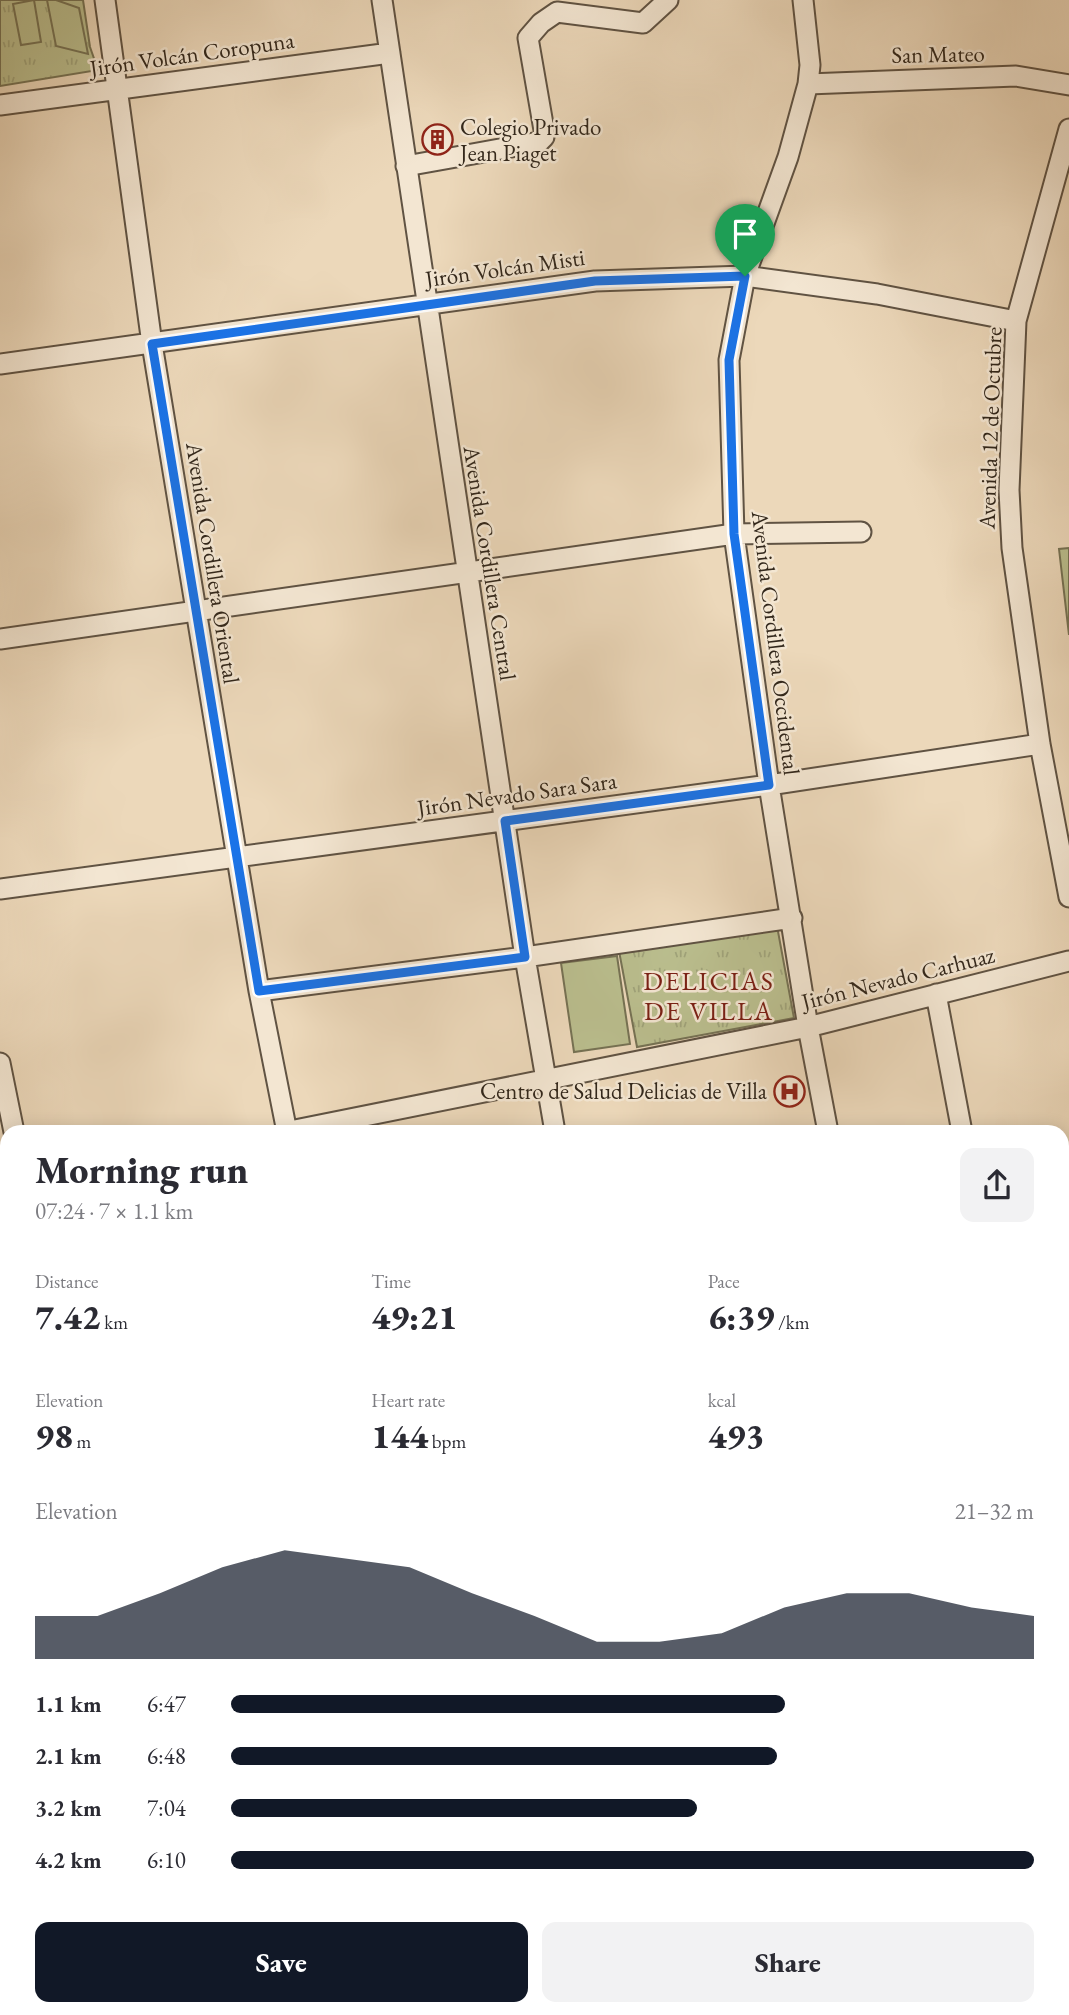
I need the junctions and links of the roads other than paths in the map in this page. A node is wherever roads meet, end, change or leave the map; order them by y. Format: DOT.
graph roads {
  1 [pos="105,0"];
  2 [pos="382,0"];
  3 [pos="668,0"];
  4 [pos="803,0"];
  5 [pos="581,7"];
  6 [pos="552,12"];
  7 [pos="390,53"];
  8 [pos="808,84"];
  9 [pos="1069,85"];
  10 [pos="119,89"];
  11 [pos="0,105"];
  12 [pos="1069,129"];
  13 [pos="406,166"];
  14 [pos="745,276"];
  15 [pos="426,303"];
  16 [pos="1016,321"];
  17 [pos="152,344"];
  18 [pos="0,364"];
  19 [pos="860,532"];
  20 [pos="734,534"];
  21 [pos="467,572"];
  22 [pos="196,611"];
  23 [pos="0,639"];
  24 [pos="1040,744"];
  25 [pos="769,785"];
  26 [pos="505,821"];
  27 [pos="237,858"];
  28 [pos="0,890"];
  29 [pos="1069,897"];
  30 [pos="792,918"];
  31 [pos="525,957"];
  32 [pos="1069,961"];
  33 [pos="259,991"];
  34 [pos="936,994"];
  35 [pos="808,1027"];
  36 [pos="0,1063"];
  37 [pos="544,1080"];
  38 [pos="13,1125"];
  39 [pos="285,1125"];
  40 [pos="321,1125"];
  41 [pos="554,1125"];
  42 [pos="827,1125"];
  43 [pos="961,1125"];
  1 -- 10 [label="street, Avenida Cordillera Oriental"];
  2 -- 7 [label="street, Avenida Cordillera Central"];
  3 -- 5 [label="street"];
  4 -- 8 [label="street, Avenida Cordillera Occidental"];
  5 -- 6 [label="street"];
  6 -- 13 [label="street"];
  7 -- 10 [label="street, Jirón Volcán Coropuna"];
  7 -- 13 [label="street, Avenida Cordillera Central"];
  8 -- 9 [label="street, San Mateo"];
  8 -- 14 [label="street, Avenida Cordillera Occidental"];
  10 -- 11 [label="street, Jirón Volcán Coropuna"];
  10 -- 17 [label="street, Avenida Cordillera Oriental"];
  12 -- 16 [label="street, Avenida 12 de Octubre"];
  13 -- 15 [label="street, Avenida Cordillera Central"];
  14 -- 15 [label="street, Jirón Volcán Misti"];
  14 -- 16 [label="street, Jirón Volcán Misti"];
  14 -- 20 [label="street, Avenida Cordillera Occidental"];
  15 -- 17 [label="street, Jirón Volcán Misti"];
  15 -- 21 [label="street, Avenida Cordillera Central"];
  16 -- 24 [label="street, Avenida 12 de Octubre"];
  17 -- 18 [label="street, Jirón Volcán Misti"];
  17 -- 22 [label="street, Avenida Cordillera Oriental"];
  19 -- 20 [label="street"];
  20 -- 21 [label="street"];
  20 -- 25 [label="street, Avenida Cordillera Occidental"];
  21 -- 22 [label="street"];
  21 -- 26 [label="street, Avenida Cordillera Central"];
  22 -- 23 [label="street"];
  22 -- 27 [label="street, Avenida Cordillera Oriental"];
  24 -- 25 [label="street, Jirón Nevado Sara Sara"];
  24 -- 29 [label="street, Avenida 12 de Octubre"];
  25 -- 26 [label="street, Jirón Nevado Sara Sara"];
  25 -- 30 [label="street, Avenida Cordillera Occidental"];
  26 -- 27 [label="street, Jirón Nevado Sara Sara"];
  26 -- 31 [label="street, Avenida Cordillera Central"];
  27 -- 28 [label="street, Jirón Nevado Sara Sara"];
  27 -- 33 [label="street, Avenida Cordillera Oriental"];
  30 -- 31 [label="street"];
  30 -- 35 [label="street, Avenida Cordillera Occidental"];
  31 -- 33 [label="street"];
  31 -- 37 [label="street, Avenida Cordillera Central"];
  32 -- 34 [label="street, Jirón Nevado Carhuaz"];
  33 -- 39 [label="street, Avenida Cordillera Oriental"];
  34 -- 35 [label="street, Jirón Nevado Carhuaz"];
  34 -- 43 [label="street"];
  35 -- 37 [label="street, Jirón Nevado Carhuaz"];
  35 -- 42 [label="street, Avenida Cordillera Occidental"];
  36 -- 38 [label="street"];
  37 -- 40 [label="street, Jirón Nevado Carhuaz"];
  37 -- 41 [label="street, Avenida Cordillera Central"];
}
